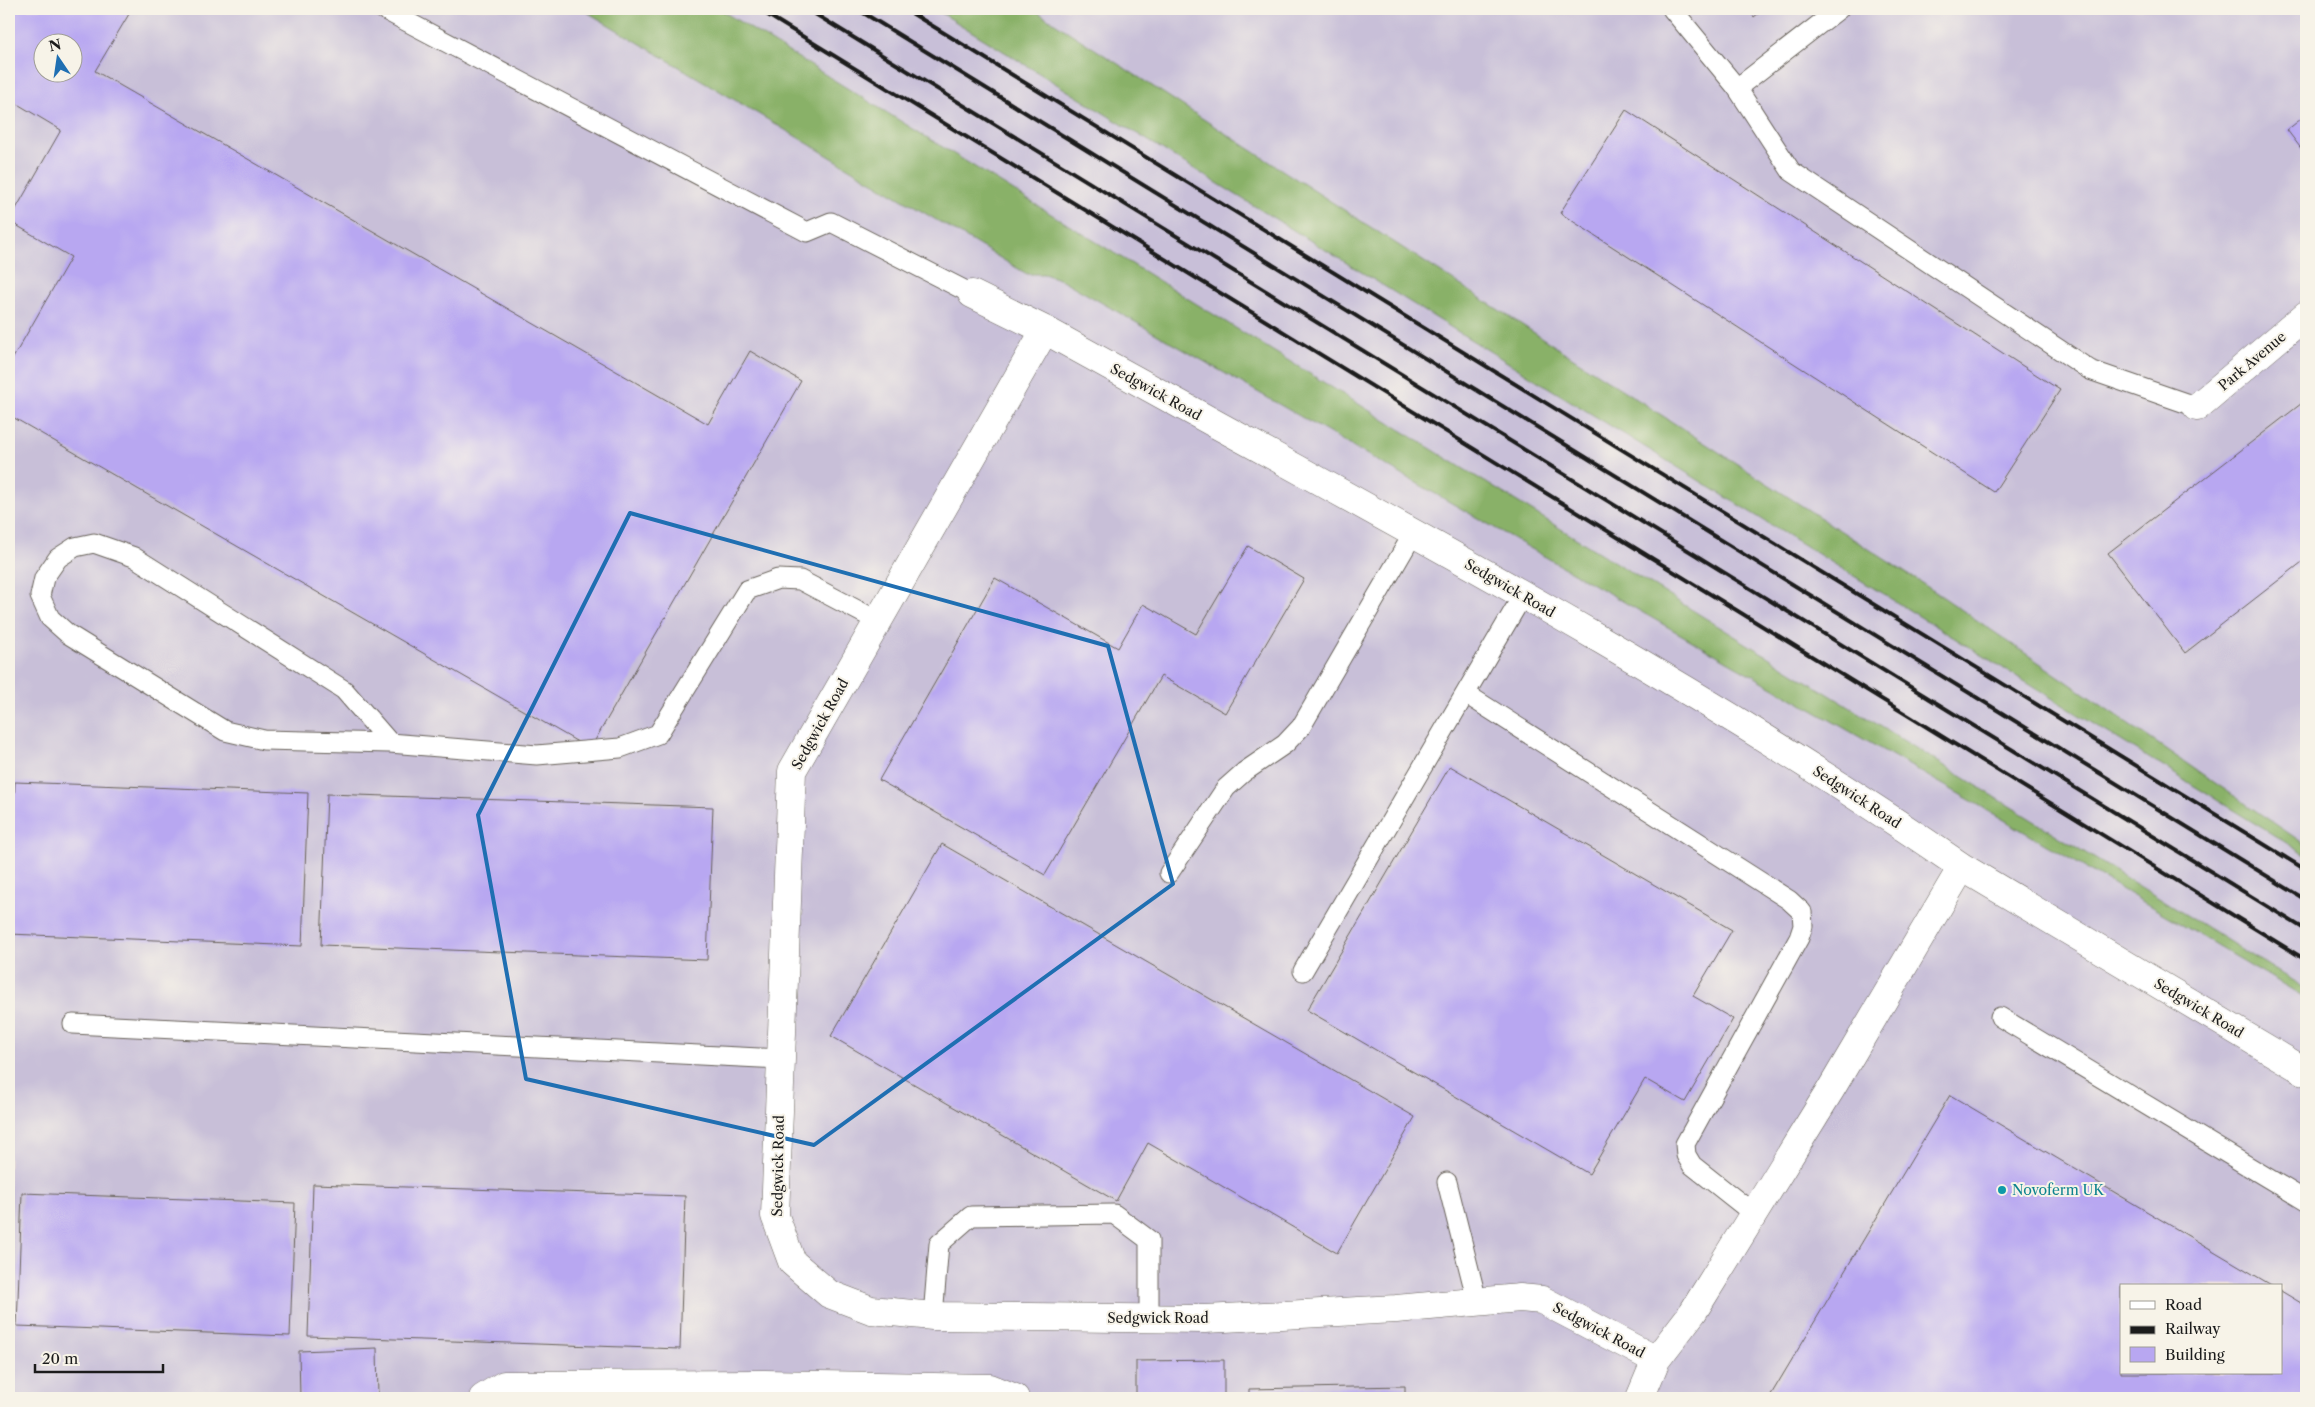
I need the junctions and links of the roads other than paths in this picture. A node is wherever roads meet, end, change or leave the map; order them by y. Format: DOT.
graph roads {
  1 [pos="383,9"];
  2 [pos="1672,9"];
  3 [pos="1839,9"];
  4 [pos="1737,88"];
  5 [pos="972,294"];
  6 [pos="2306,315"];
  7 [pos="1046,330"];
  8 [pos="2197,407"];
  9 [pos="1413,534"];
  10 [pos="1523,595"];
  11 [pos="878,621"];
  12 [pos="1466,694"];
  13 [pos="390,743"];
  14 [pos="1962,867"];
  15 [pos="1169,873"];
  16 [pos="1304,971"];
  17 [pos="2000,1017"];
  18 [pos="73,1024"];
  19 [pos="781,1059"];
  20 [pos="2306,1072"];
  21 [pos="1447,1182"];
  22 [pos="2306,1201"];
  23 [pos="1754,1214"];
  24 [pos="1477,1301"];
  25 [pos="933,1316"];
  26 [pos="1149,1318"];
  27 [pos="1656,1360"];
  28 [pos="483,1398"];
  29 [pos="1015,1398"];
  30 [pos="1640,1398"];
  1 -- 5 [label="lane"];
  2 -- 4 [label="lane"];
  3 -- 4 [label="lane"];
  4 -- 8 [label="lane"];
  5 -- 7 [label="street, Sedgwick Road"];
  6 -- 8 [label="street, Park Avenue"];
  7 -- 9 [label="street, Sedgwick Road"];
  7 -- 11 [label="street, Sedgwick Road"];
  9 -- 10 [label="street, Sedgwick Road"];
  9 -- 15 [label="lane"];
  10 -- 12 [label="lane"];
  10 -- 14 [label="street, Sedgwick Road"];
  11 -- 13 [label="lane"];
  11 -- 19 [label="street, Sedgwick Road"];
  12 -- 16 [label="lane"];
  12 -- 23 [label="lane"];
  13 -- 13 [label="lane"];
  14 -- 20 [label="street, Sedgwick Road"];
  14 -- 23 [label="street, Sedgwick Road"];
  17 -- 22 [label="lane"];
  18 -- 19 [label="lane"];
  19 -- 25 [label="street, Sedgwick Road"];
  21 -- 24 [label="lane"];
  23 -- 27 [label="street, Sedgwick Road"];
  24 -- 26 [label="street, Sedgwick Road"];
  24 -- 27 [label="street, Sedgwick Road"];
  25 -- 26 [label="street, Sedgwick Road"];
  25 -- 26 [label="lane"];
  27 -- 30 [label="street, Sedgwick Road"];
  28 -- 29 [label="street"];
}
